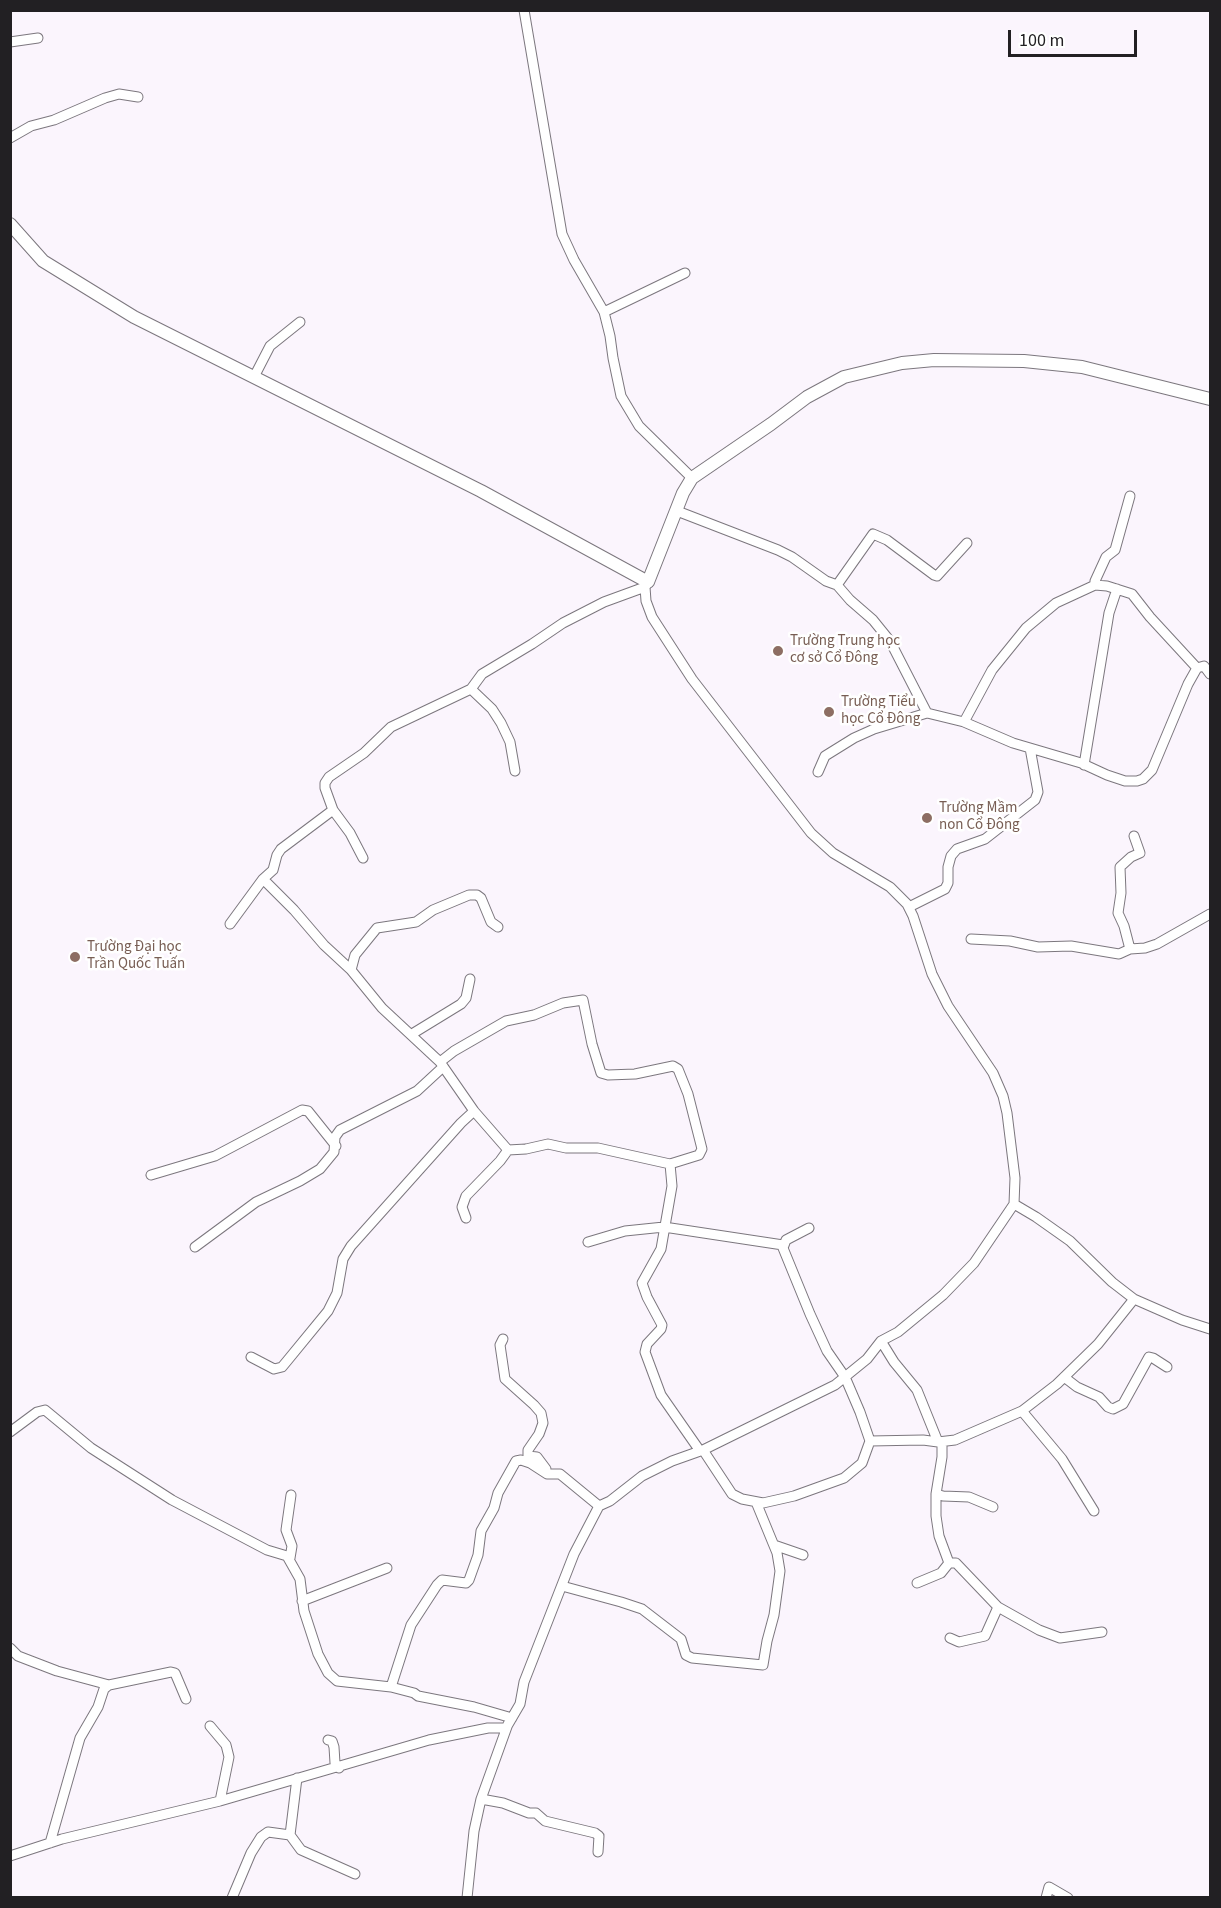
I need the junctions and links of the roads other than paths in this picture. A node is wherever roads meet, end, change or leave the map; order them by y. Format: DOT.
graph roads {
  1 [pos="524,10"];
  2 [pos="38,38"];
  3 [pos="10,42"];
  4 [pos="138,97"];
  5 [pos="10,138"];
  6 [pos="10,224"];
  7 [pos="685,273"];
  8 [pos="604,312"];
  9 [pos="300,322"];
  10 [pos="254,377"];
  11 [pos="1210,399"];
  12 [pos="692,478"];
  13 [pos="1130,496"];
  14 [pos="677,511"];
  15 [pos="967,543"];
  16 [pos="646,585"];
  17 [pos="837,585"];
  18 [pos="1095,585"];
  19 [pos="1117,589"];
  20 [pos="1197,668"];
  21 [pos="1210,674"];
  22 [pos="471,688"];
  23 [pos="927,713"];
  24 [pos="964,722"];
  25 [pos="1030,748"];
  26 [pos="1084,765"];
  27 [pos="515,771"];
  28 [pos="818,772"];
  29 [pos="333,810"];
  30 [pos="1134,836"];
  31 [pos="363,858"];
  32 [pos="263,879"];
  33 [pos="909,907"];
  34 [pos="1210,914"];
  35 [pos="230,924"];
  36 [pos="498,927"];
  37 [pos="971,939"];
  38 [pos="1130,949"];
  39 [pos="351,970"];
  40 [pos="470,979"];
  41 [pos="412,1034"];
  42 [pos="442,1065"];
  43 [pos="474,1111"];
  44 [pos="336,1146"];
  45 [pos="508,1150"];
  46 [pos="670,1164"];
  47 [pos="151,1175"];
  48 [pos="1014,1204"];
  49 [pos="466,1218"];
  50 [pos="664,1227"];
  51 [pos="809,1228"];
  52 [pos="588,1242"];
  53 [pos="783,1245"];
  54 [pos="195,1247"];
  55 [pos="1134,1299"];
  56 [pos="1210,1329"];
  57 [pos="502,1339"];
  58 [pos="881,1341"];
  59 [pos="251,1357"];
  60 [pos="1167,1367"];
  61 [pos="845,1377"];
  62 [pos="1064,1377"];
  63 [pos="1022,1411"];
  64 [pos="10,1432"];
  65 [pos="870,1441"];
  66 [pos="940,1442"];
  67 [pos="701,1451"];
  68 [pos="552,1473"];
  69 [pos="936,1494"];
  70 [pos="291,1495"];
  71 [pos="756,1502"];
  72 [pos="599,1506"];
  73 [pos="993,1507"];
  74 [pos="1094,1511"];
  75 [pos="774,1545"];
  76 [pos="803,1555"];
  77 [pos="290,1558"];
  78 [pos="949,1563"];
  79 [pos="387,1568"];
  80 [pos="917,1582"];
  81 [pos="562,1586"];
  82 [pos="302,1601"];
  83 [pos="998,1607"];
  84 [pos="1102,1632"];
  85 [pos="950,1638"];
  86 [pos="10,1648"];
  87 [pos="109,1685"];
  88 [pos="391,1687"];
  89 [pos="186,1699"];
  90 [pos="510,1721"];
  91 [pos="210,1726"];
  92 [pos="328,1740"];
  93 [pos="339,1768"];
  94 [pos="297,1778"];
  95 [pos="481,1799"];
  96 [pos="220,1801"];
  97 [pos="290,1835"];
  98 [pos="50,1843"];
  99 [pos="598,1852"];
  100 [pos="10,1856"];
  101 [pos="355,1874"];
  102 [pos="232,1898"];
  103 [pos="466,1898"];
  104 [pos="1046,1898"];
  105 [pos="1068,1898"];
  1 -- 8 [label="street"];
  2 -- 3 [label="street"];
  4 -- 5 [label="street"];
  6 -- 10 [label="street"];
  7 -- 8 [label="street"];
  8 -- 12 [label="street"];
  9 -- 10 [label="street"];
  10 -- 16 [label="street"];
  11 -- 12 [label="street"];
  12 -- 14 [label="street"];
  13 -- 18 [label="street"];
  14 -- 16 [label="street"];
  14 -- 17 [label="street"];
  15 -- 17 [label="street"];
  16 -- 22 [label="street"];
  16 -- 33 [label="street"];
  17 -- 23 [label="street"];
  18 -- 19 [label="street"];
  18 -- 24 [label="street"];
  19 -- 20 [label="street"];
  19 -- 26 [label="street"];
  20 -- 21 [label="street"];
  20 -- 26 [label="street"];
  22 -- 27 [label="street"];
  22 -- 29 [label="street"];
  23 -- 24 [label="street"];
  23 -- 28 [label="street"];
  24 -- 25 [label="street"];
  25 -- 26 [label="street"];
  25 -- 33 [label="street"];
  29 -- 31 [label="street"];
  29 -- 32 [label="street"];
  30 -- 38 [label="street"];
  32 -- 35 [label="street"];
  32 -- 39 [label="street"];
  33 -- 48 [label="street"];
  34 -- 38 [label="street"];
  36 -- 39 [label="street"];
  37 -- 38 [label="street"];
  39 -- 41 [label="street"];
  40 -- 41 [label="street"];
  41 -- 42 [label="street"];
  42 -- 43 [label="street"];
  42 -- 44 [label="street"];
  42 -- 46 [label="street"];
  43 -- 45 [label="street"];
  43 -- 59 [label="street"];
  44 -- 47 [label="street"];
  44 -- 54 [label="street"];
  45 -- 46 [label="street"];
  45 -- 49 [label="street"];
  46 -- 50 [label="street"];
  48 -- 55 [label="street"];
  48 -- 58 [label="street"];
  50 -- 52 [label="street"];
  50 -- 53 [label="street"];
  50 -- 67 [label="street"];
  51 -- 53 [label="street"];
  53 -- 61 [label="street"];
  55 -- 56 [label="street"];
  55 -- 62 [label="street"];
  57 -- 68 [label="street"];
  58 -- 61 [label="street"];
  58 -- 66 [label="street"];
  60 -- 62 [label="street"];
  61 -- 65 [label="street"];
  61 -- 67 [label="street"];
  62 -- 63 [label="street"];
  63 -- 66 [label="street"];
  63 -- 74 [label="street"];
  64 -- 77 [label="street"];
  65 -- 66 [label="street"];
  65 -- 71 [label="street"];
  66 -- 69 [label="street"];
  67 -- 71 [label="street"];
  67 -- 72 [label="street"];
  68 -- 72 [label="street"];
  68 -- 88 [label="street"];
  69 -- 73 [label="street"];
  69 -- 78 [label="street"];
  70 -- 77 [label="street"];
  71 -- 75 [label="street"];
  72 -- 81 [label="street"];
  75 -- 76 [label="street"];
  75 -- 81 [label="street"];
  77 -- 82 [label="street"];
  78 -- 80 [label="street"];
  78 -- 83 [label="street"];
  79 -- 82 [label="street"];
  81 -- 90 [label="street"];
  82 -- 88 [label="street"];
  83 -- 84 [label="street"];
  83 -- 85 [label="street"];
  86 -- 87 [label="street"];
  87 -- 89 [label="street"];
  87 -- 98 [label="street"];
  88 -- 90 [label="street"];
  90 -- 93 [label="street"];
  90 -- 95 [label="street"];
  91 -- 96 [label="street"];
  92 -- 93 [label="street"];
  93 -- 94 [label="street"];
  94 -- 96 [label="street"];
  94 -- 97 [label="street"];
  95 -- 99 [label="street"];
  95 -- 103 [label="street"];
  96 -- 98 [label="street"];
  97 -- 101 [label="street"];
  97 -- 102 [label="street"];
  98 -- 100 [label="street"];
  104 -- 105 [label="street"];
}
